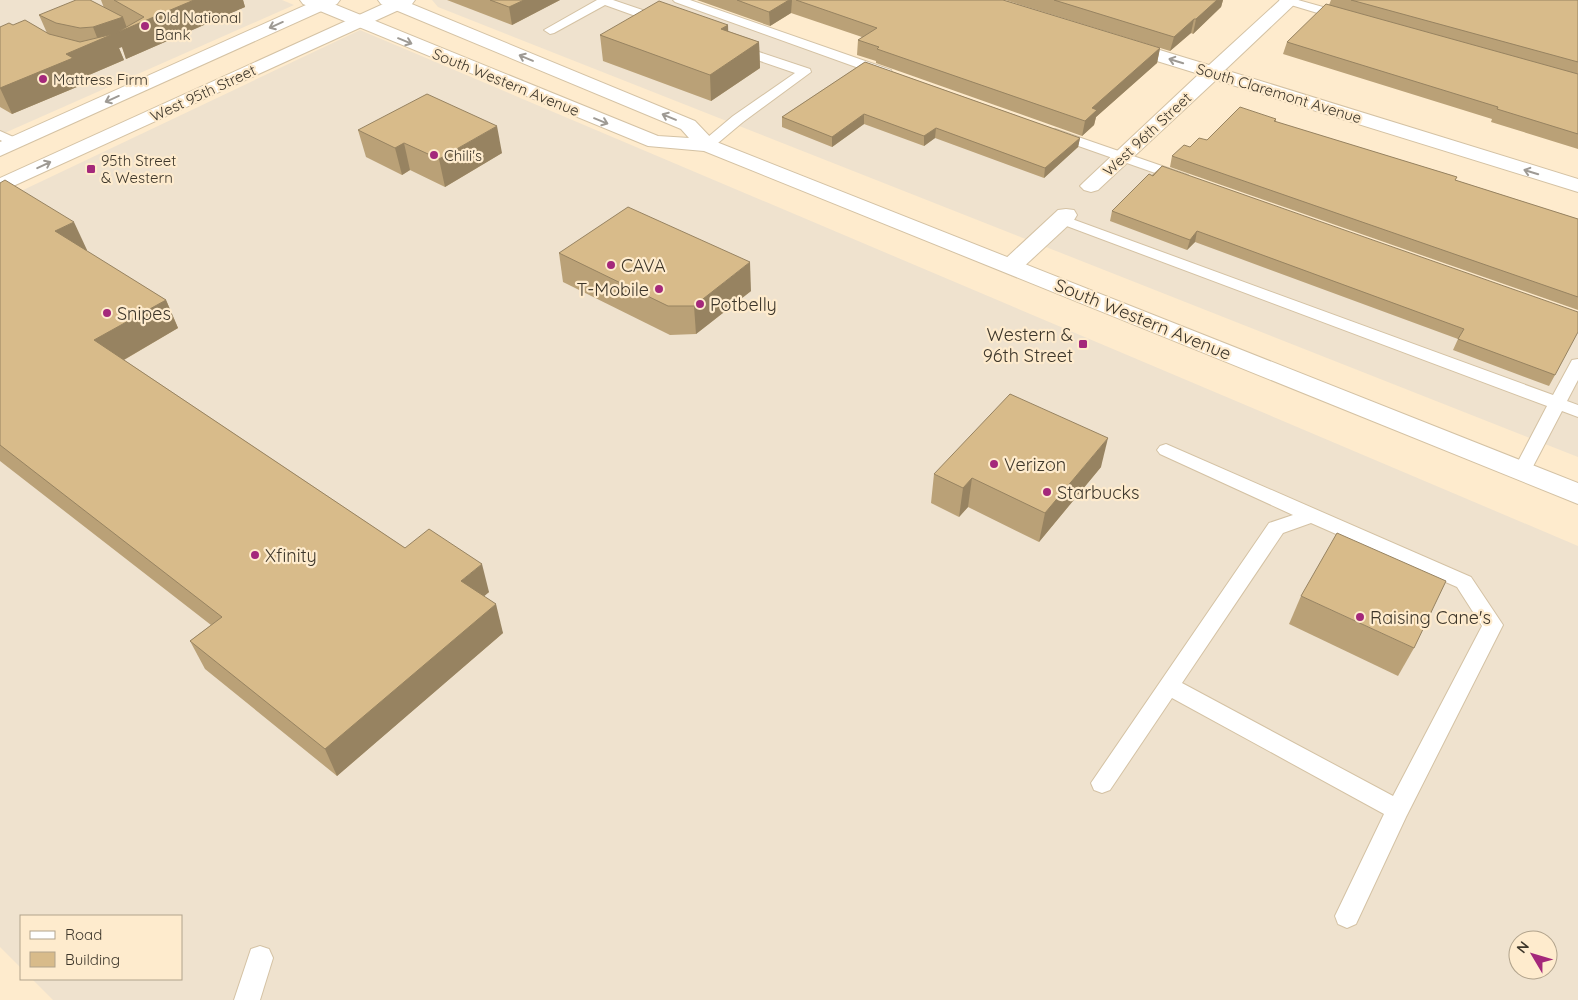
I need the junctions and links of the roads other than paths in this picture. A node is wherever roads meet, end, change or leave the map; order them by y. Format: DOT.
graph roads {
  1 [pos="606,0"];
  2 [pos="679,0"];
  3 [pos="1288,0"];
  4 [pos="397,1"];
  5 [pos="320,2"];
  6 [pos="655,19"];
  7 [pos="1354,20"];
  8 [pos="360,22"];
  9 [pos="674,25"];
  10 [pos="639,27"];
  11 [pos="550,30"];
  12 [pos="1102,38"];
  13 [pos="720,42"];
  14 [pos="1212,72"];
  15 [pos="900,78"];
  16 [pos="1039,127"];
  17 [pos="5,143"];
  18 [pos="707,146"];
  19 [pos="1123,157"];
  20 [pos="1200,184"];
  21 [pos="0,186"];
  22 [pos="1091,186"];
  23 [pos="1578,186"];
  24 [pos="1064,217"];
  25 [pos="1012,266"];
  26 [pos="1578,364"];
  27 [pos="1558,403"];
  28 [pos="1578,411"];
  29 [pos="1166,450"];
  30 [pos="1522,471"];
  31 [pos="1578,494"];
  32 [pos="1312,516"];
  33 [pos="1168,686"];
  34 [pos="1102,783"];
  35 [pos="1398,810"];
  36 [pos="1347,916"];
  37 [pos="260,958"];
  38 [pos="247,1000"];
  1 -- 6 [label="lane"];
  1 -- 11 [label="lane"];
  2 -- 15 [label="lane"];
  3 -- 7 [label="lane"];
  3 -- 14 [label="main road, West 96th Street"];
  4 -- 8 [label="main road, West 95th Street"];
  18 -- 4 [label="main road, South Western Avenue, one-way"];
  5 -- 8 [label="main road, South Western Avenue"];
  5 -- 17 [label="main road, West 95th Street, one-way"];
  6 -- 9 [label="lane"];
  6 -- 10 [label="lane"];
  8 -- 18 [label="main road, South Western Avenue, one-way"];
  21 -- 8 [label="main road, West 95th Street, one-way"];
  14 -- 12 [label="main road, South Claremont Avenue, one-way"];
  13 -- 18 [label="lane"];
  14 -- 19 [label="main road, West 96th Street"];
  23 -- 14 [label="main road, South Claremont Avenue, one-way"];
  16 -- 19 [label="lane"];
  18 -- 25 [label="main road, South Western Avenue"];
  19 -- 20 [label="lane"];
  19 -- 22 [label="main road, West 96th Street"];
  24 -- 25 [label="main road"];
  24 -- 27 [label="lane"];
  25 -- 30 [label="main road, South Western Avenue"];
  26 -- 27 [label="lane"];
  27 -- 28 [label="lane"];
  27 -- 30 [label="lane"];
  29 -- 32 [label="lane"];
  30 -- 31 [label="main road, South Western Avenue"];
  32 -- 33 [label="lane"];
  32 -- 35 [label="lane"];
  33 -- 34 [label="lane"];
  33 -- 35 [label="lane"];
  35 -- 36 [label="lane"];
  37 -- 38 [label="lane"];
}
